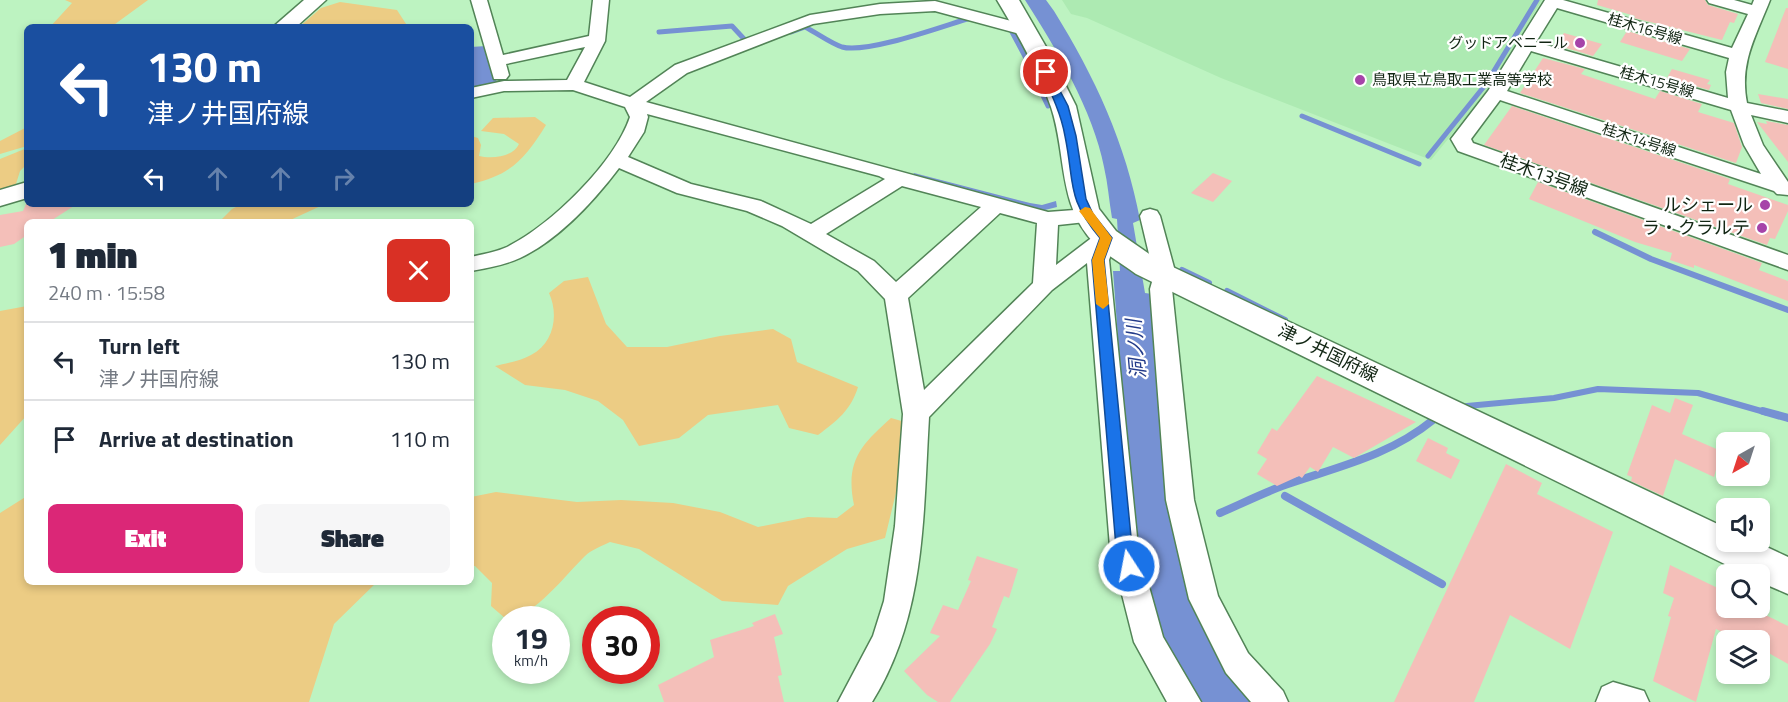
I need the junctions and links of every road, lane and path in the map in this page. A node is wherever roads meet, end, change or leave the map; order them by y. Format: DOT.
graph roads {
  1 [pos="316,0"];
  2 [pos="479,0"];
  3 [pos="601,0"];
  4 [pos="1008,0"];
  5 [pos="1715,0"];
  6 [pos="1553,1"];
  7 [pos="1760,6"];
  8 [pos="287,24"];
  9 [pos="1024,30"];
  10 [pos="597,39"];
  11 [pos="1526,44"];
  12 [pos="1738,55"];
  13 [pos="497,61"];
  14 [pos="573,85"];
  15 [pos="502,87"];
  16 [pos="474,92"];
  17 [pos="1496,93"];
  18 [pos="632,104"];
  19 [pos="1740,107"];
  20 [pos="1788,117"];
  21 [pos="618,160"];
  22 [pos="900,178"];
  23 [pos="1785,190"];
  24 [pos="24,191"];
  25 [pos="0,198"];
  26 [pos="995,206"];
  27 [pos="1150,216"];
  28 [pos="1048,219"];
  29 [pos="1098,228"];
  30 [pos="812,233"];
  31 [pos="474,263"];
  32 [pos="1788,263"];
  33 [pos="1156,271"];
  34 [pos="1044,285"];
  35 [pos="896,296"];
  36 [pos="916,414"];
  37 [pos="1788,576"];
  38 [pos="854,702"];
  39 [pos="1185,702"];
  40 [pos="1272,702"];
  41 [pos="1611,702"];
  42 [pos="1633,702"];
  1 -- 8 [label="street"];
  2 -- 13 [label="street"];
  3 -- 10 [label="street"];
  4 -- 9 [label="main road"];
  5 -- 7 [label="street"];
  6 -- 11 [label="street, 桂木13号線"];
  6 -- 12 [label="street, 桂木16号線"];
  7 -- 12 [label="street"];
  9 -- 18 [label="street"];
  9 -- 29 [label="main road"];
  10 -- 13 [label="street"];
  10 -- 14 [label="street"];
  11 -- 17 [label="street, 桂木13号線"];
  11 -- 19 [label="street, 桂木15号線"];
  12 -- 19 [label="street"];
  13 -- 15 [label="street"];
  14 -- 15 [label="street"];
  14 -- 18 [label="street"];
  15 -- 16 [label="street"];
  17 -- 23 [label="street, 桂木14号線"];
  17 -- 32 [label="street, 桂木13号線"];
  18 -- 21 [label="street"];
  18 -- 22 [label="street"];
  19 -- 20 [label="street, 桂木15号線"];
  19 -- 23 [label="street"];
  21 -- 30 [label="street"];
  21 -- 31 [label="street"];
  22 -- 26 [label="street"];
  22 -- 30 [label="street"];
  24 -- 25 [label="street"];
  26 -- 28 [label="street"];
  26 -- 35 [label="street"];
  27 -- 33 [label="street"];
  28 -- 29 [label="street"];
  28 -- 34 [label="street"];
  29 -- 33 [label="main road, 津ノ井国府線"];
  29 -- 34 [label="street"];
  29 -- 39 [label="street"];
  30 -- 35 [label="street"];
  33 -- 37 [label="main road, 津ノ井国府線"];
  33 -- 40 [label="street"];
  34 -- 36 [label="street"];
  35 -- 36 [label="street"];
  36 -- 38 [label="street"];
  41 -- 42 [label="street"];
}
